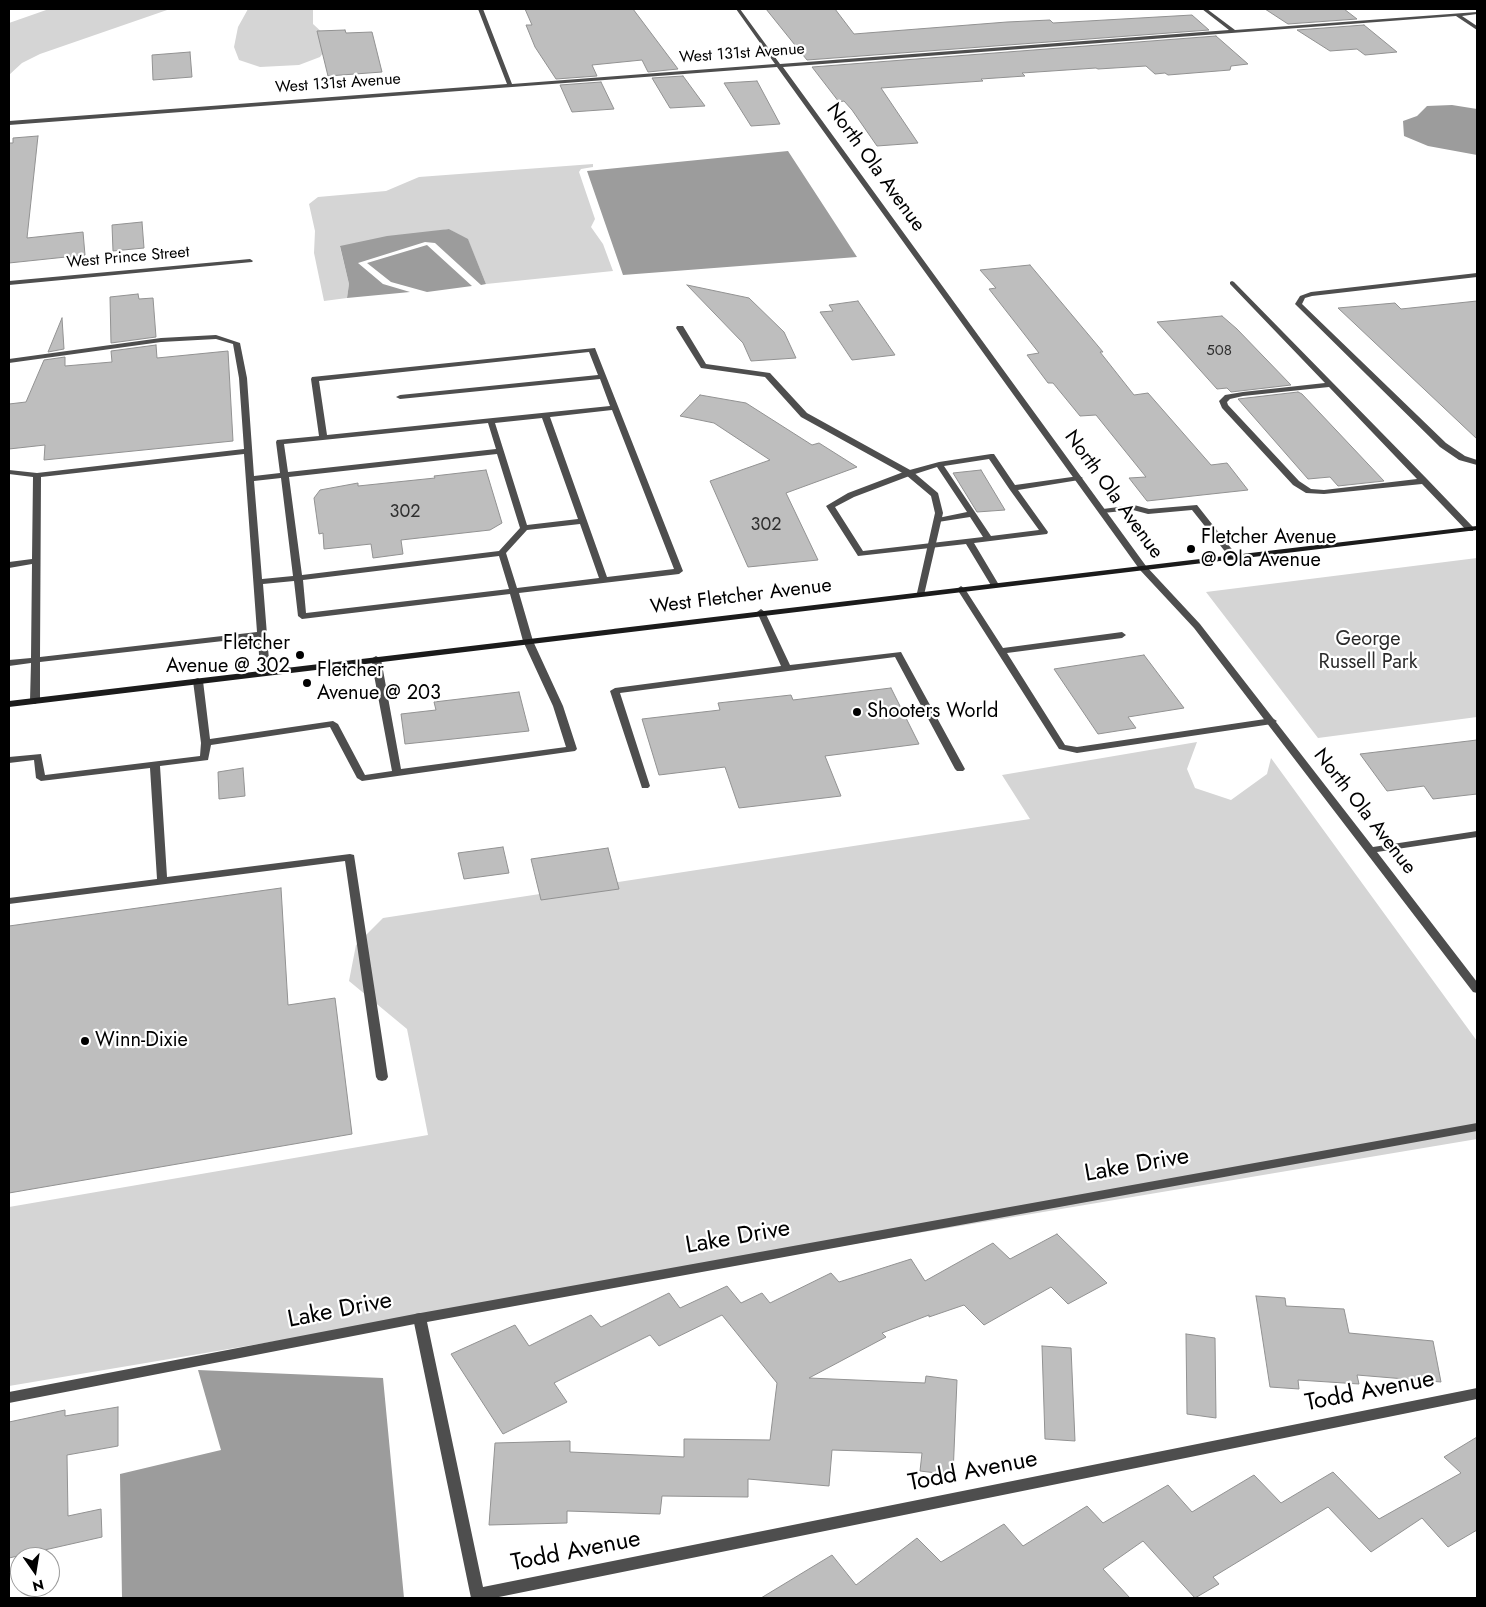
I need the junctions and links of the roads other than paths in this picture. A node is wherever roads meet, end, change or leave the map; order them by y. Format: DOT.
graph roads {
  1 [pos="480,9"];
  2 [pos="738,9"];
  3 [pos="1204,9"];
  4 [pos="1477,13"];
  5 [pos="1456,14"];
  6 [pos="1477,28"];
  7 [pos="1234,31"];
  8 [pos="778,65"];
  9 [pos="510,85"];
  10 [pos="9,123"];
  11 [pos="250,262"];
  12 [pos="1477,275"];
  13 [pos="9,283"];
  14 [pos="1232,283"];
  15 [pos="680,328"];
  16 [pos="9,361"];
  17 [pos="602,377"];
  18 [pos="1331,385"];
  19 [pos="400,397"];
  20 [pos="614,408"];
  21 [pos="545,415"];
  22 [pos="491,421"];
  23 [pos="323,438"];
  24 [pos="248,451"];
  25 [pos="500,451"];
  26 [pos="1477,463"];
  27 [pos="939,464"];
  28 [pos="9,472"];
  29 [pos="909,473"];
  30 [pos="38,475"];
  31 [pos="285,475"];
  32 [pos="1079,478"];
  33 [pos="250,479"];
  34 [pos="1424,481"];
  35 [pos="1013,488"];
  36 [pos="1103,511"];
  37 [pos="972,514"];
  38 [pos="938,520"];
  39 [pos="582,521"];
  40 [pos="524,528"];
  41 [pos="1474,529"];
  42 [pos="989,539"];
  43 [pos="969,542"];
  44 [pos="931,546"];
  45 [pos="502,553"];
  46 [pos="1234,557"];
  47 [pos="36,562"];
  48 [pos="9,565"];
  49 [pos="1143,568"];
  50 [pos="298,578"];
  51 [pos="604,580"];
  52 [pos="257,582"];
  53 [pos="995,585"];
  54 [pos="961,589"];
  55 [pos="514,591"];
  56 [pos="921,593"];
  57 [pos="761,612"];
  58 [pos="262,634"];
  59 [pos="1122,635"];
  60 [pos="528,641"];
  61 [pos="1002,651"];
  62 [pos="376,659"];
  63 [pos="35,660"];
  64 [pos="9,662"];
  65 [pos="787,668"];
  66 [pos="264,673"];
  67 [pos="198,681"];
  68 [pos="35,701"];
  69 [pos="9,704"];
  70 [pos="1272,721"];
  71 [pos="206,743"];
  72 [pos="9,760"];
  73 [pos="155,764"];
  74 [pos="960,769"];
  75 [pos="397,773"];
  76 [pos="646,786"];
  77 [pos="1477,834"];
  78 [pos="1372,850"];
  79 [pos="162,882"];
  80 [pos="9,901"];
  81 [pos="1477,989"];
  82 [pos="382,1076"];
  83 [pos="1477,1127"];
  84 [pos="420,1318"];
  85 [pos="1477,1393"];
  86 [pos="9,1398"];
  87 [pos="477,1597"];
  1 -- 9 [label="street"];
  2 -- 8 [label="street, North Ola Avenue"];
  3 -- 7 [label="street"];
  4 -- 5 [label="street, West 131st Avenue"];
  5 -- 6 [label="street"];
  5 -- 7 [label="street, West 131st Avenue"];
  7 -- 8 [label="street, West 131st Avenue"];
  8 -- 9 [label="street, West 131st Avenue"];
  8 -- 32 [label="street, North Ola Avenue"];
  9 -- 10 [label="street, West 131st Avenue"];
  11 -- 13 [label="street, West Prince Street"];
  12 -- 26 [label="street"];
  14 -- 18 [label="street"];
  15 -- 29 [label="street"];
  16 -- 24 [label="street"];
  17 -- 19 [label="street"];
  17 -- 20 [label="street"];
  17 -- 23 [label="street"];
  18 -- 34 [label="street"];
  18 -- 34 [label="street"];
  20 -- 21 [label="street"];
  20 -- 51 [label="street"];
  21 -- 22 [label="street"];
  21 -- 39 [label="street"];
  22 -- 23 [label="street"];
  22 -- 25 [label="street"];
  23 -- 31 [label="street"];
  24 -- 30 [label="street"];
  24 -- 33 [label="street"];
  25 -- 31 [label="street"];
  25 -- 40 [label="street"];
  27 -- 29 [label="street"];
  27 -- 35 [label="street"];
  27 -- 37 [label="street"];
  28 -- 30 [label="street"];
  29 -- 38 [label="street"];
  29 -- 44 [label="street"];
  30 -- 47 [label="street"];
  31 -- 33 [label="street"];
  31 -- 50 [label="street"];
  32 -- 35 [label="street"];
  32 -- 36 [label="street, North Ola Avenue"];
  33 -- 52 [label="street"];
  34 -- 41 [label="street"];
  35 -- 42 [label="street"];
  36 -- 46 [label="street"];
  36 -- 49 [label="street, North Ola Avenue"];
  37 -- 38 [label="street"];
  37 -- 42 [label="street"];
  38 -- 44 [label="street"];
  39 -- 40 [label="street"];
  39 -- 51 [label="street"];
  40 -- 45 [label="street"];
  41 -- 46 [label="main road, West Fletcher Avenue"];
  42 -- 43 [label="street"];
  43 -- 44 [label="street"];
  43 -- 53 [label="street"];
  44 -- 56 [label="street"];
  45 -- 50 [label="street"];
  45 -- 55 [label="street"];
  46 -- 49 [label="main road, West Fletcher Avenue"];
  47 -- 48 [label="street"];
  47 -- 63 [label="street"];
  49 -- 53 [label="main road, West Fletcher Avenue"];
  49 -- 70 [label="street, North Ola Avenue"];
  50 -- 52 [label="street"];
  50 -- 55 [label="street"];
  51 -- 55 [label="street"];
  52 -- 58 [label="street"];
  53 -- 54 [label="main road, West Fletcher Avenue"];
  54 -- 56 [label="main road, West Fletcher Avenue"];
  54 -- 61 [label="street"];
  55 -- 60 [label="street"];
  56 -- 57 [label="main road, West Fletcher Avenue"];
  57 -- 60 [label="main road, West Fletcher Avenue"];
  57 -- 65 [label="street"];
  58 -- 63 [label="street"];
  58 -- 66 [label="street"];
  59 -- 61 [label="street"];
  60 -- 62 [label="main road, West Fletcher Avenue"];
  60 -- 75 [label="street"];
  61 -- 70 [label="street"];
  62 -- 66 [label="main road, West Fletcher Avenue"];
  62 -- 75 [label="street"];
  63 -- 64 [label="street"];
  63 -- 68 [label="street"];
  65 -- 74 [label="street"];
  65 -- 76 [label="street"];
  66 -- 67 [label="main road, West Fletcher Avenue"];
  67 -- 68 [label="main road, West Fletcher Avenue"];
  67 -- 71 [label="street"];
  68 -- 69 [label="main road, West Fletcher Avenue"];
  70 -- 78 [label="street, North Ola Avenue"];
  71 -- 73 [label="street"];
  71 -- 75 [label="street"];
  72 -- 73 [label="street"];
  73 -- 79 [label="street"];
  77 -- 78 [label="street"];
  78 -- 81 [label="street, North Ola Avenue"];
  79 -- 80 [label="street"];
  79 -- 82 [label="street"];
  83 -- 84 [label="street, Lake Drive"];
  84 -- 86 [label="street, Lake Drive"];
  84 -- 87 [label="street"];
  85 -- 87 [label="street, Todd Avenue"];
}
